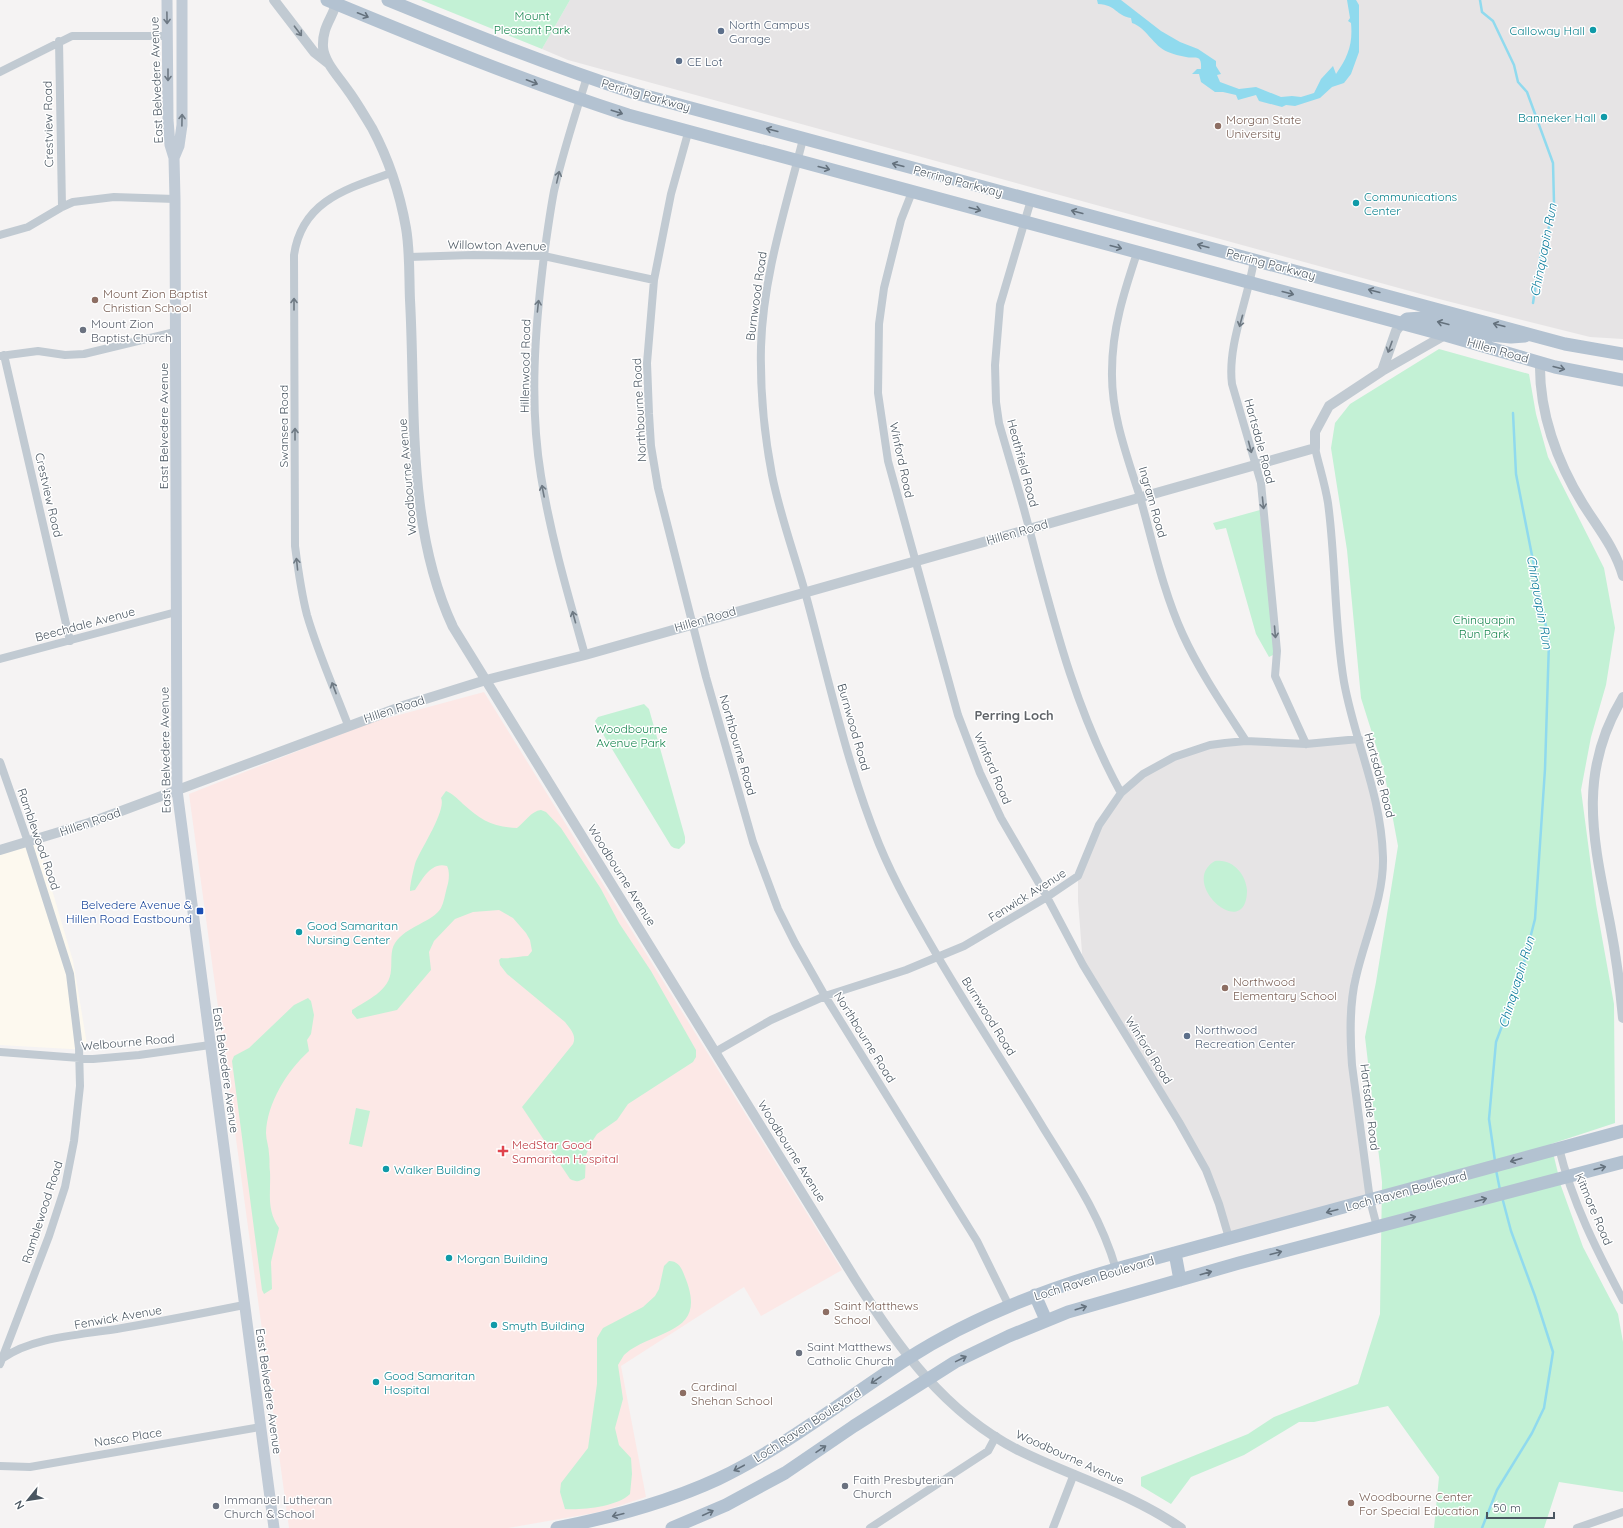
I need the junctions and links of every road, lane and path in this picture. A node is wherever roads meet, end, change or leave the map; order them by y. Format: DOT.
graph roads {
  1 [pos="167,0"];
  2 [pos="182,0"];
  3 [pos="274,0"];
  4 [pos="388,0"];
  5 [pos="333,1"];
  6 [pos="168,36"];
  7 [pos="59,41"];
  8 [pos="330,65"];
  9 [pos="0,72"];
  10 [pos="587,78"];
  11 [pos="580,100"];
  12 [pos="688,133"];
  13 [pos="803,139"];
  14 [pos="174,158"];
  15 [pos="798,161"];
  16 [pos="391,173"];
  17 [pos="912,192"];
  18 [pos="175,199"];
  19 [pos="1031,200"];
  20 [pos="62,207"];
  21 [pos="1025,222"];
  22 [pos="0,235"];
  23 [pos="1138,253"];
  24 [pos="544,256"];
  25 [pos="409,257"];
  26 [pos="1254,260"];
  27 [pos="654,280"];
  28 [pos="1251,283"];
  29 [pos="1402,324"];
  30 [pos="175,332"];
  31 [pos="1445,335"];
  32 [pos="1537,335"];
  33 [pos="1623,354"];
  34 [pos="2,356"];
  35 [pos="1540,363"];
  36 [pos="1382,371"];
  37 [pos="1623,380"];
  38 [pos="1315,448"];
  39 [pos="1254,465"];
  40 [pos="1140,498"];
  41 [pos="1029,528"];
  42 [pos="916,560"];
  43 [pos="1623,576"];
  44 [pos="804,591"];
  45 [pos="176,612"];
  46 [pos="694,623"];
  47 [pos="70,641"];
  48 [pos="585,655"];
  49 [pos="0,659"];
  50 [pos="486,680"];
  51 [pos="1623,697"];
  52 [pos="348,725"];
  53 [pos="1359,739"];
  54 [pos="1246,741"];
  55 [pos="1306,744"];
  56 [pos="0,762"];
  57 [pos="177,790"];
  58 [pos="1120,793"];
  59 [pos="28,842"];
  60 [pos="0,850"];
  61 [pos="1047,897"];
  62 [pos="938,957"];
  63 [pos="825,996"];
  64 [pos="1623,1018"];
  65 [pos="210,1045"];
  66 [pos="0,1052"];
  67 [pos="716,1052"];
  68 [pos="79,1059"];
  69 [pos="1623,1131"];
  70 [pos="1559,1148"];
  71 [pos="1623,1162"];
  72 [pos="1566,1176"];
  73 [pos="1370,1200"];
  74 [pos="1377,1227"];
  75 [pos="1229,1238"];
  76 [pos="1174,1253"];
  77 [pos="1116,1269"];
  78 [pos="1180,1280"];
  79 [pos="1035,1295"];
  80 [pos="1623,1300"];
  81 [pos="244,1305"];
  82 [pos="1009,1306"];
  83 [pos="1046,1320"];
  84 [pos="909,1358"];
  85 [pos="1,1360"];
  86 [pos="928,1378"];
  87 [pos="260,1427"];
  88 [pos="996,1436"];
  89 [pos="0,1466"];
  90 [pos="1074,1474"];
  91 [pos="1623,1512"];
  92 [pos="274,1528"];
  93 [pos="557,1528"];
  94 [pos="672,1528"];
  95 [pos="870,1528"];
  96 [pos="1053,1528"];
  97 [pos="1181,1528"];
  98 [pos="1577,1528"];
  1 -- 6 [label="main road, East Belvedere Avenue, one-way"];
  14 -- 2 [label="main road, East Belvedere Avenue, one-way"];
  3 -- 8 [label="street, Woodbourne Avenue, one-way"];
  4 -- 10 [label="main road, Perring Parkway"];
  5 -- 8 [label="street, Woodbourne Avenue"];
  5 -- 11 [label="main road, Perring Parkway, one-way"];
  6 -- 7 [label="street"];
  6 -- 14 [label="main road, East Belvedere Avenue, one-way"];
  7 -- 9 [label="street"];
  7 -- 20 [label="street, Crestview Road"];
  8 -- 16 [label="street, Woodbourne Avenue"];
  10 -- 11 [label="street, Hillenwood Road"];
  13 -- 10 [label="main road, Perring Parkway, one-way"];
  11 -- 12 [label="main road, Perring Parkway, one-way"];
  24 -- 11 [label="street, Hillenwood Road, one-way"];
  12 -- 15 [label="main road, Perring Parkway"];
  12 -- 27 [label="street, Northbourne Road"];
  13 -- 15 [label="street, Burnwood Road"];
  19 -- 13 [label="main road, Perring Parkway, one-way"];
  14 -- 18 [label="main road, East Belvedere Avenue"];
  15 -- 17 [label="main road, Perring Parkway, one-way"];
  15 -- 44 [label="street, Burnwood Road"];
  16 -- 25 [label="street, Woodbourne Avenue"];
  52 -- 16 [label="street, Swansea Road, one-way"];
  17 -- 21 [label="main road, Perring Parkway, one-way"];
  17 -- 42 [label="street, Winford Road"];
  18 -- 20 [label="street"];
  18 -- 30 [label="main road, East Belvedere Avenue"];
  19 -- 21 [label="street, Heathfield Road"];
  26 -- 19 [label="main road, Perring Parkway, one-way"];
  20 -- 22 [label="street"];
  21 -- 23 [label="main road, Perring Parkway, one-way"];
  21 -- 41 [label="street, Heathfield Road"];
  23 -- 28 [label="main road, Perring Parkway"];
  23 -- 40 [label="street, Ingram Road"];
  24 -- 25 [label="street, Willowton Avenue"];
  24 -- 27 [label="street, Willowton Avenue"];
  48 -- 24 [label="street, Hillenwood Road, one-way"];
  25 -- 50 [label="street, Woodbourne Avenue"];
  26 -- 28 [label="street, Hartsdale Road"];
  32 -- 26 [label="main road, Perring Parkway, one-way"];
  27 -- 46 [label="street, Northbourne Road"];
  28 -- 29 [label="main road, Perring Parkway, one-way"];
  28 -- 39 [label="street, Hartsdale Road, one-way"];
  29 -- 31 [label="main road, Perring Parkway"];
  32 -- 29 [label="main road, one-way"];
  29 -- 36 [label="street, one-way"];
  30 -- 34 [label="street"];
  30 -- 45 [label="main road, East Belvedere Avenue"];
  31 -- 35 [label="main road, Hillen Road"];
  31 -- 36 [label="street"];
  32 -- 33 [label="main road"];
  34 -- 47 [label="street, Crestview Road"];
  35 -- 37 [label="main road, Hillen Road, one-way"];
  35 -- 43 [label="street"];
  36 -- 38 [label="street"];
  38 -- 39 [label="street, Hillen Road"];
  38 -- 53 [label="street, Hartsdale Road"];
  39 -- 40 [label="street, Hillen Road"];
  39 -- 55 [label="street, Hartsdale Road, one-way"];
  40 -- 41 [label="street, Hillen Road"];
  40 -- 54 [label="street, Ingram Road"];
  41 -- 42 [label="street, Hillen Road"];
  41 -- 58 [label="street, Heathfield Road"];
  42 -- 44 [label="street, Hillen Road"];
  42 -- 61 [label="street, Winford Road"];
  44 -- 46 [label="street, Hillen Road"];
  44 -- 62 [label="street, Burnwood Road"];
  45 -- 47 [label="street, Beechdale Avenue"];
  45 -- 57 [label="main road, East Belvedere Avenue"];
  46 -- 48 [label="street, Hillen Road"];
  46 -- 63 [label="street, Northbourne Road"];
  47 -- 49 [label="street, Beechdale Avenue"];
  48 -- 50 [label="street, Hillen Road"];
  50 -- 52 [label="street, Hillen Road"];
  50 -- 67 [label="street, Woodbourne Avenue"];
  51 -- 64 [label="street"];
  52 -- 57 [label="street, Hillen Road"];
  53 -- 55 [label="street, Fenwick Avenue"];
  53 -- 73 [label="street, Hartsdale Road"];
  54 -- 55 [label="street, Fenwick Avenue"];
  54 -- 58 [label="street, Fenwick Avenue"];
  56 -- 59 [label="street, Ramblewood Road"];
  57 -- 59 [label="street, Hillen Road"];
  57 -- 65 [label="main road, East Belvedere Avenue"];
  58 -- 61 [label="street, Fenwick Avenue"];
  59 -- 60 [label="street, Hillen Road"];
  59 -- 68 [label="street, Ramblewood Road"];
  61 -- 62 [label="street, Fenwick Avenue"];
  61 -- 75 [label="street, Winford Road"];
  62 -- 63 [label="street, Fenwick Avenue"];
  62 -- 77 [label="street, Burnwood Road"];
  63 -- 67 [label="street, Fenwick Avenue"];
  63 -- 82 [label="street, Northbourne Road"];
  65 -- 68 [label="street, Welbourne Road"];
  65 -- 81 [label="main road, East Belvedere Avenue"];
  66 -- 68 [label="street, Welbourne Road"];
  67 -- 84 [label="street, Woodbourne Avenue"];
  68 -- 85 [label="street, Ramblewood Road"];
  69 -- 70 [label="main road, Loch Raven Boulevard"];
  70 -- 72 [label="street, Kitmore Road"];
  70 -- 73 [label="main road, Loch Raven Boulevard, one-way"];
  72 -- 71 [label="main road, Loch Raven Boulevard, one-way"];
  74 -- 72 [label="main road, Loch Raven Boulevard, one-way"];
  72 -- 80 [label="street, Kitmore Road"];
  73 -- 74 [label="street, Hartsdale Road"];
  73 -- 75 [label="main road, Loch Raven Boulevard, one-way"];
  78 -- 74 [label="main road, Loch Raven Boulevard, one-way"];
  75 -- 76 [label="main road, Loch Raven Boulevard"];
  76 -- 77 [label="main road, Loch Raven Boulevard"];
  76 -- 78 [label="main road"];
  77 -- 79 [label="main road, Loch Raven Boulevard"];
  83 -- 78 [label="main road, Loch Raven Boulevard, one-way"];
  79 -- 82 [label="main road, Loch Raven Boulevard"];
  79 -- 83 [label="main road"];
  81 -- 85 [label="street, Fenwick Avenue"];
  81 -- 87 [label="main road, East Belvedere Avenue"];
  82 -- 84 [label="main road, Loch Raven Boulevard"];
  86 -- 83 [label="main road, Loch Raven Boulevard, one-way"];
  84 -- 86 [label="street, Woodbourne Avenue"];
  84 -- 93 [label="main road, Loch Raven Boulevard, one-way"];
  86 -- 88 [label="street, Woodbourne Avenue"];
  94 -- 86 [label="main road, Loch Raven Boulevard, one-way"];
  87 -- 89 [label="street, Nasco Place"];
  87 -- 92 [label="main road, East Belvedere Avenue"];
  88 -- 90 [label="street, Woodbourne Avenue"];
  88 -- 95 [label="street"];
  90 -- 96 [label="street"];
  90 -- 97 [label="street, Woodbourne Avenue"];
  91 -- 98 [label="street"];
}
